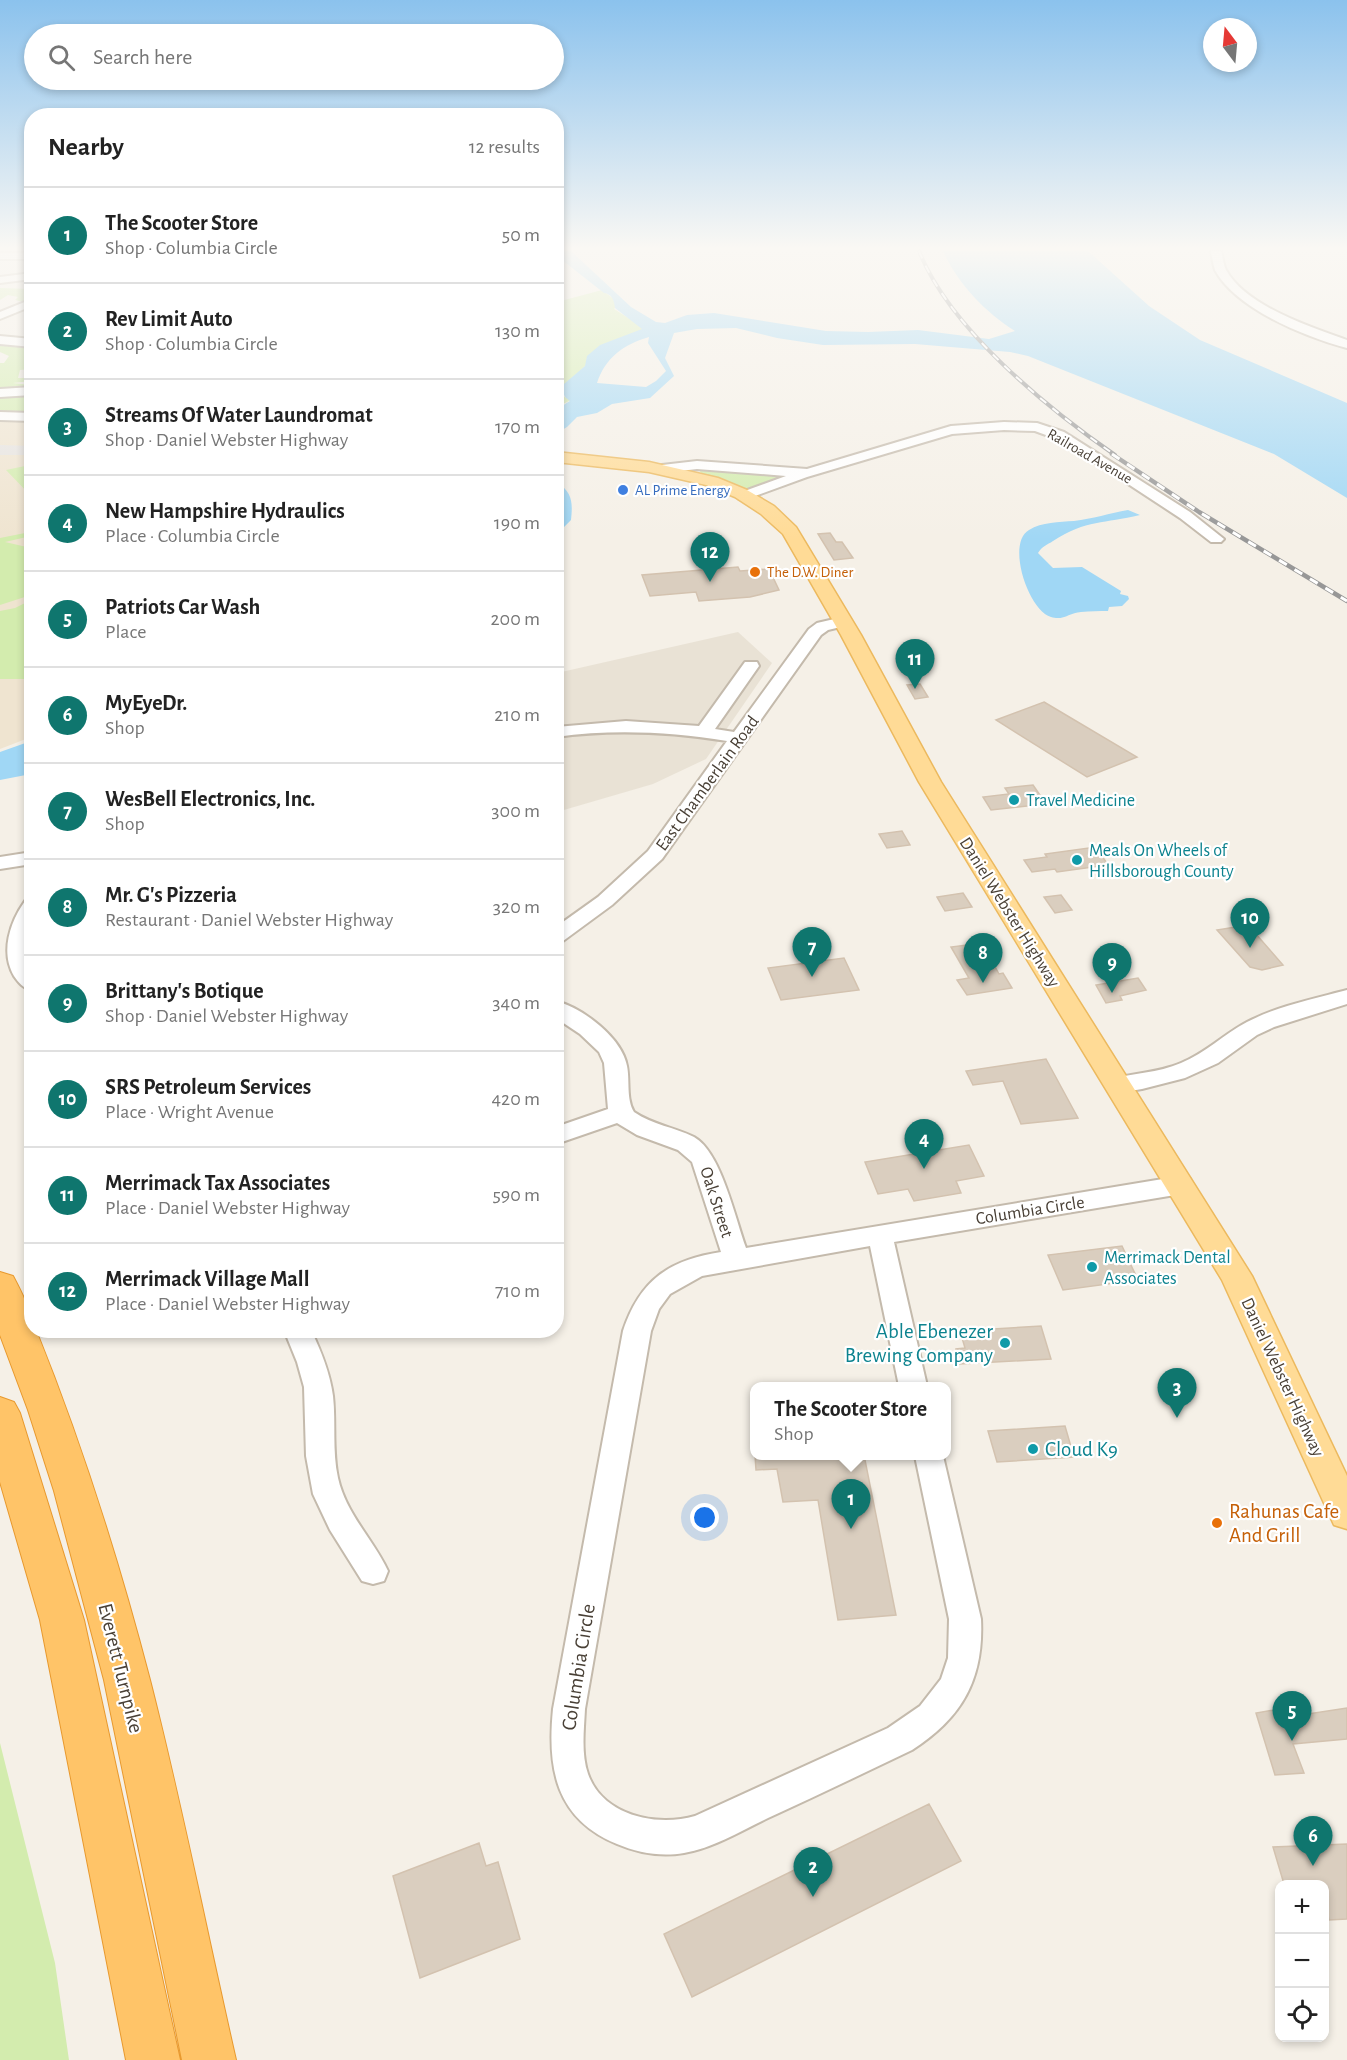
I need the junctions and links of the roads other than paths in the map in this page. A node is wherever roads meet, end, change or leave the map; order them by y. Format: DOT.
graph roads {
  1 [pos="24,392"];
  2 [pos="0,393"];
  3 [pos="0,416"];
  4 [pos="24,417"];
  5 [pos="564,459"];
  6 [pos="662,469"];
  7 [pos="808,473"];
  8 [pos="744,496"];
  9 [pos="1216,539"];
  10 [pos="843,622"];
  11 [pos="751,666"];
  12 [pos="564,731"];
  13 [pos="704,732"];
  14 [pos="740,738"];
  15 [pos="24,859"];
  16 [pos="0,863"];
  17 [pos="564,931"];
  18 [pos="24,947"];
  19 [pos="24,974"];
  20 [pos="1347,997"];
  21 [pos="564,1014"];
  22 [pos="1118,1085"];
  23 [pos="621,1113"];
  24 [pos="564,1134"];
  25 [pos="1181,1185"];
  26 [pos="880,1235"];
  27 [pos="736,1258"];
  28 [pos="0,1286"];
  29 [pos="300,1338"];
  30 [pos="913,1382"];
  31 [pos="0,1413"];
  32 [pos="930,1460"];
  33 [pos="1347,1514"];
  34 [pos="372,1571"];
  35 [pos="153,2060"];
  36 [pos="209,2060"];
  1 -- 2 [label="street"];
  3 -- 4 [label="street"];
  5 -- 6 [label="main road, Daniel Webster Highway"];
  6 -- 7 [label="street, Railroad Avenue"];
  6 -- 8 [label="main road, Daniel Webster Highway"];
  7 -- 8 [label="street, Railroad Avenue"];
  7 -- 9 [label="street, Railroad Avenue"];
  8 -- 10 [label="main road, Daniel Webster Highway"];
  10 -- 14 [label="street, East Chamberlain Road"];
  10 -- 22 [label="main road, Daniel Webster Highway"];
  11 -- 13 [label="street"];
  12 -- 13 [label="street"];
  13 -- 14 [label="street"];
  14 -- 17 [label="street, East Chamberlain Road"];
  15 -- 16 [label="street"];
  18 -- 19 [label="street"];
  20 -- 22 [label="street"];
  21 -- 23 [label="street"];
  22 -- 25 [label="main road, Daniel Webster Highway"];
  23 -- 24 [label="street"];
  23 -- 27 [label="street, Oak Street"];
  25 -- 26 [label="street, Columbia Circle"];
  25 -- 33 [label="main road, Daniel Webster Highway"];
  26 -- 27 [label="street, Columbia Circle"];
  26 -- 30 [label="street"];
  27 -- 32 [label="street, Columbia Circle"];
  28 -- 36 [label="highway, Everett Turnpike"];
  29 -- 34 [label="street"];
  31 -- 35 [label="highway"];
}
